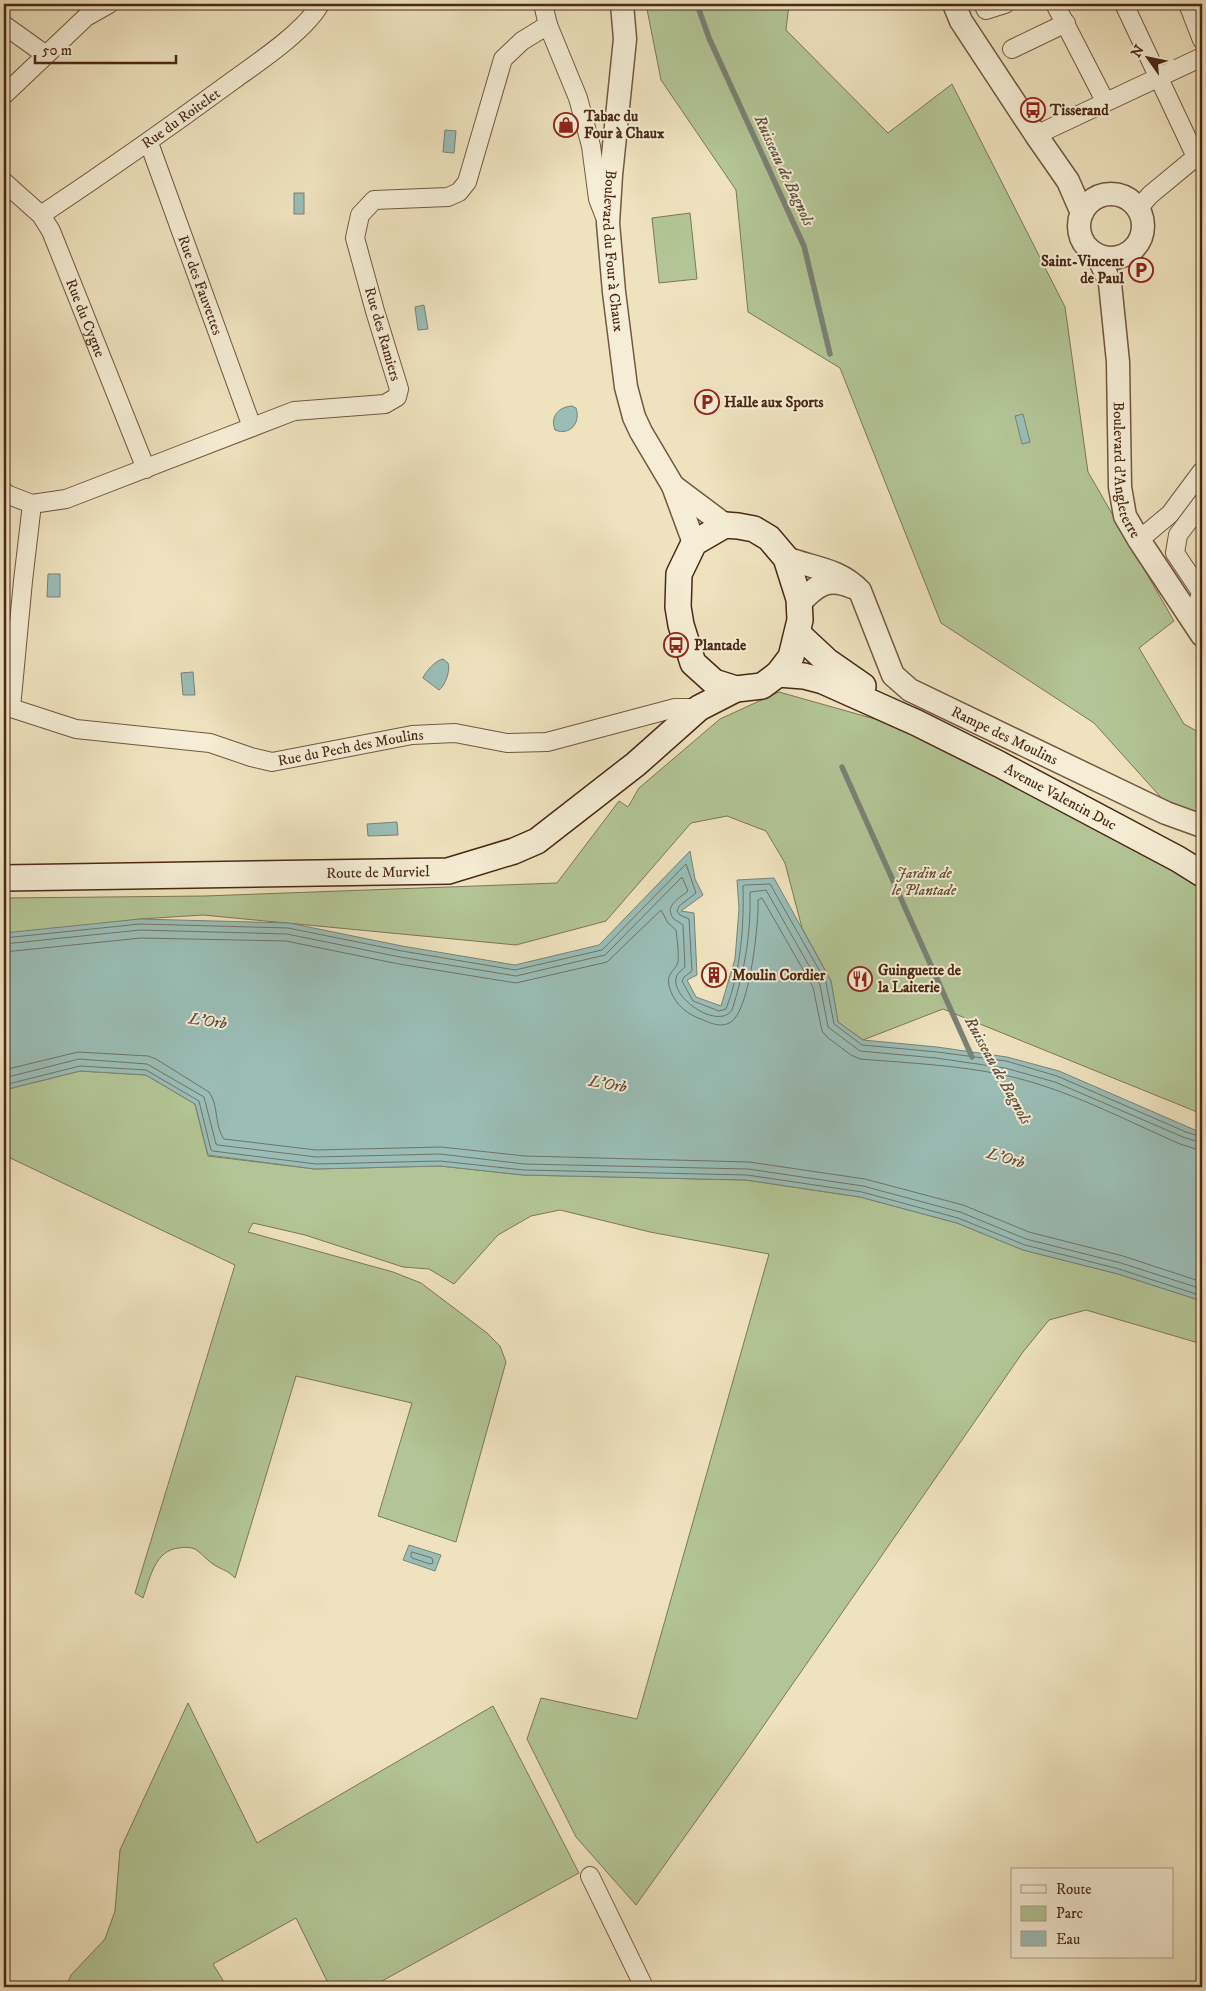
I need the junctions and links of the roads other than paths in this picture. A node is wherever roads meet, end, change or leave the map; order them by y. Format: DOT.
graph roads {
  1 [pos="109,4"];
  2 [pos="542,4"];
  3 [pos="622,4"];
  4 [pos="954,4"];
  5 [pos="1005,4"];
  6 [pos="1055,4"];
  7 [pos="1124,4"];
  8 [pos="1188,4"];
  9 [pos="985,7"];
  10 [pos="318,9"];
  11 [pos="1066,23"];
  12 [pos="4,25"];
  13 [pos="548,25"];
  14 [pos="1202,40"];
  15 [pos="1012,49"];
  16 [pos="46,55"];
  17 [pos="1202,57"];
  18 [pos="1158,78"];
  19 [pos="4,95"];
  20 [pos="1105,101"];
  21 [pos="1036,135"];
  22 [pos="149,143"];
  23 [pos="1199,154"];
  24 [pos="4,182"];
  25 [pos="1089,205"];
  26 [pos="1138,209"];
  27 [pos="41,215"];
  28 [pos="608,223"];
  29 [pos="1108,257"];
  30 [pos="252,427"];
  31 [pos="146,469"];
  32 [pos="1202,472"];
  33 [pos="673,486"];
  34 [pos="4,490"];
  35 [pos="1202,503"];
  36 [pos="32,504"];
  37 [pos="725,526"];
  38 [pos="1139,540"];
  39 [pos="694,543"];
  40 [pos="786,558"];
  41 [pos="860,591"];
  42 [pos="799,604"];
  43 [pos="1198,629"];
  44 [pos="798,634"];
  45 [pos="778,674"];
  46 [pos="725,686"];
  47 [pos="8,708"];
  48 [pos="699,708"];
  49 [pos="917,723"];
  50 [pos="1202,826"];
  51 [pos="1202,874"];
  52 [pos="4,878"];
  53 [pos="590,1876"];
  54 [pos="644,1987"];
  1 -- 16 [label="street"];
  2 -- 13 [label="street"];
  3 -- 28 [label="street, Boulevard du Four à Chaux"];
  4 -- 21 [label="street"];
  5 -- 9 [label="street"];
  6 -- 11 [label="street"];
  7 -- 18 [label="street"];
  8 -- 14 [label="street"];
  10 -- 22 [label="street, Rue du Roitelet"];
  11 -- 15 [label="street"];
  11 -- 20 [label="street"];
  12 -- 16 [label="street"];
  13 -- 28 [label="street"];
  13 -- 30 [label="street, Rue des Ramiers"];
  16 -- 19 [label="street"];
  17 -- 18 [label="street"];
  18 -- 20 [label="street"];
  18 -- 23 [label="street"];
  20 -- 21 [label="street"];
  21 -- 25 [label="street"];
  22 -- 27 [label="street, Rue du Roitelet"];
  22 -- 30 [label="street, Rue des Fauvettes"];
  23 -- 26 [label="street"];
  24 -- 27 [label="street, Rue du Cygne"];
  25 -- 26 [label="street"];
  25 -- 29 [label="street"];
  26 -- 29 [label="street"];
  27 -- 31 [label="street, Rue du Cygne"];
  28 -- 33 [label="street, Boulevard du Four à Chaux"];
  29 -- 38 [label="street, Boulevard d'Angleterre"];
  30 -- 31 [label="street, Rue des Ramiers"];
  31 -- 36 [label="street, Rue des Ramiers"];
  32 -- 38 [label="street"];
  33 -- 37 [label="street, Boulevard du Four à Chaux"];
  33 -- 39 [label="street, Boulevard du Four à Chaux"];
  34 -- 36 [label="street"];
  35 -- 43 [label="street"];
  36 -- 47 [label="street"];
  37 -- 39 [label="main road"];
  37 -- 40 [label="main road"];
  38 -- 43 [label="street, Boulevard d'Angleterre"];
  39 -- 46 [label="main road"];
  40 -- 41 [label="street"];
  40 -- 42 [label="main road"];
  41 -- 42 [label="street"];
  41 -- 50 [label="street, Rampe des Moulins"];
  42 -- 44 [label="main road"];
  44 -- 45 [label="main road"];
  44 -- 49 [label="main road, Avenue Valentin Duc"];
  45 -- 46 [label="main road"];
  45 -- 49 [label="main road, Avenue Valentin Duc"];
  46 -- 48 [label="main road, Route de Murviel"];
  47 -- 48 [label="street, Rue du Pech des Moulins"];
  48 -- 52 [label="main road, Route de Murviel"];
  49 -- 51 [label="main road, Avenue Valentin Duc"];
  53 -- 54 [label="street"];
}
